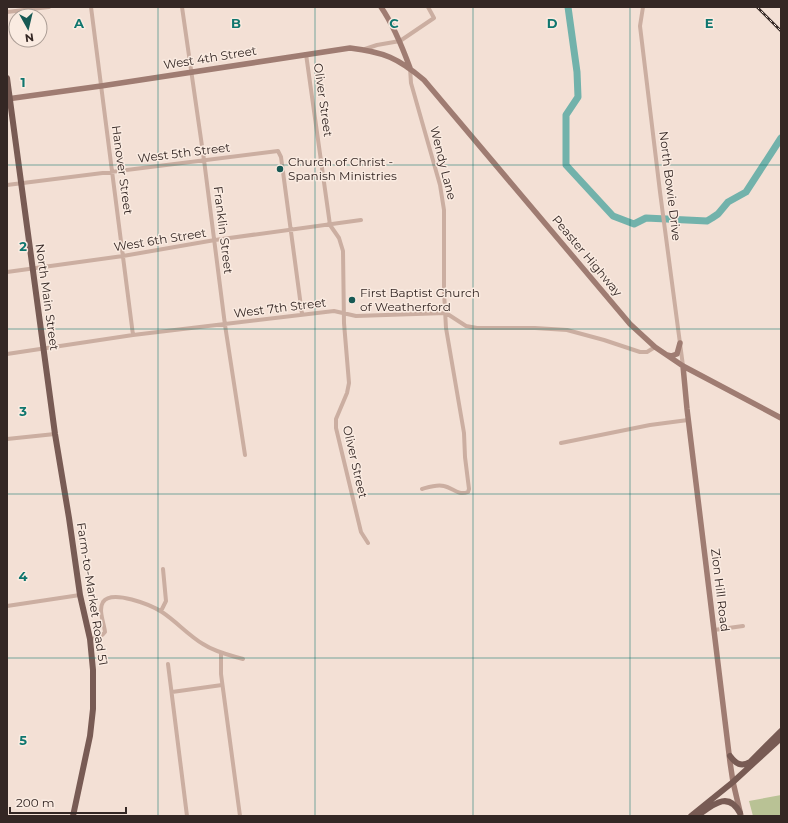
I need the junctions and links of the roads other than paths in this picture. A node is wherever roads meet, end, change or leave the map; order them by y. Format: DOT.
graph roads {
  1 [pos="49,7"];
  2 [pos="91,7"];
  3 [pos="182,7"];
  4 [pos="381,7"];
  5 [pos="428,7"];
  6 [pos="643,7"];
  7 [pos="7,12"];
  8 [pos="400,41"];
  9 [pos="364,50"];
  10 [pos="306,54"];
  11 [pos="410,68"];
  12 [pos="191,72"];
  13 [pos="7,78"];
  14 [pos="101,86"];
  15 [pos="8,98"];
  16 [pos="204,160"];
  17 [pos="111,172"];
  18 [pos="22,183"];
  19 [pos="7,185"];
  20 [pos="361,220"];
  21 [pos="330,225"];
  22 [pos="291,230"];
  23 [pos="215,240"];
  24 [pos="124,256"];
  25 [pos="32,269"];
  26 [pos="7,272"];
  27 [pos="344,313"];
  28 [pos="446,313"];
  29 [pos="302,314"];
  30 [pos="225,325"];
  31 [pos="133,335"];
  32 [pos="680,343"];
  33 [pos="655,347"];
  34 [pos="43,349"];
  35 [pos="7,354"];
  36 [pos="665,354"];
  37 [pos="683,366"];
  38 [pos="698,374"];
  39 [pos="684,383"];
  40 [pos="781,418"];
  41 [pos="688,420"];
  42 [pos="55,434"];
  43 [pos="7,440"];
  44 [pos="561,443"];
  45 [pos="245,455"];
  46 [pos="422,489"];
  47 [pos="69,518"];
  48 [pos="368,543"];
  49 [pos="163,569"];
  50 [pos="80,595"];
  51 [pos="7,606"];
  52 [pos="161,611"];
  53 [pos="743,626"];
  54 [pos="714,630"];
  55 [pos="90,639"];
  56 [pos="220,653"];
  57 [pos="243,659"];
  58 [pos="168,664"];
  59 [pos="222,685"];
  60 [pos="172,692"];
  61 [pos="781,731"];
  62 [pos="781,738"];
  63 [pos="730,756"];
  64 [pos="733,782"];
  65 [pos="741,814"];
  66 [pos="73,816"];
  67 [pos="187,816"];
  68 [pos="240,816"];
  69 [pos="692,816"];
  70 [pos="698,816"];
  1 -- 7 [label="street"];
  2 -- 14 [label="street, Hanover Street"];
  3 -- 12 [label="street, Franklin Street"];
  4 -- 8 [label="main road"];
  5 -- 8 [label="street"];
  6 -- 32 [label="street, North Bowie Drive"];
  8 -- 9 [label="street"];
  8 -- 11 [label="main road"];
  9 -- 10 [label="main road, West 4th Street"];
  9 -- 11 [label="main road, West 4th Street"];
  10 -- 12 [label="main road, West 4th Street"];
  10 -- 21 [label="street, Oliver Street"];
  11 -- 28 [label="street, Wendy Lane"];
  11 -- 33 [label="main road, Peaster Highway"];
  12 -- 14 [label="main road, West 4th Street"];
  12 -- 16 [label="street, Franklin Street"];
  13 -- 15 [label="main road, North Main Street"];
  14 -- 15 [label="main road, West 4th Street"];
  14 -- 17 [label="street, Hanover Street"];
  15 -- 18 [label="main road, North Main Street"];
  16 -- 17 [label="street, West 5th Street"];
  16 -- 22 [label="street, West 5th Street"];
  16 -- 23 [label="street, Franklin Street"];
  17 -- 18 [label="street, West 5th Street"];
  17 -- 24 [label="street, Hanover Street"];
  18 -- 19 [label="street, West 5th Street"];
  18 -- 25 [label="main road, North Main Street"];
  20 -- 21 [label="street, West 6th Street"];
  21 -- 22 [label="street, West 6th Street"];
  21 -- 27 [label="street, Oliver Street"];
  22 -- 23 [label="street, West 6th Street"];
  22 -- 29 [label="street"];
  23 -- 24 [label="street, West 6th Street"];
  23 -- 30 [label="street, Franklin Street"];
  24 -- 25 [label="street, West 6th Street"];
  24 -- 31 [label="street, Hanover Street"];
  25 -- 26 [label="street, West 6th Street"];
  25 -- 34 [label="main road, North Main Street"];
  27 -- 28 [label="street, West 7th Street"];
  27 -- 29 [label="street, West 7th Street"];
  27 -- 48 [label="street, Oliver Street"];
  28 -- 33 [label="street"];
  28 -- 46 [label="street, Wendy Lane"];
  29 -- 30 [label="street, West 7th Street"];
  30 -- 31 [label="street, West 7th Street"];
  30 -- 45 [label="street, Franklin Street"];
  31 -- 34 [label="street, West 7th Street"];
  32 -- 36 [label="main road"];
  32 -- 37 [label="street, North Bowie Drive"];
  33 -- 36 [label="main road, Peaster Highway"];
  34 -- 35 [label="street, West 7th Street"];
  34 -- 42 [label="main road, North Main Street"];
  36 -- 37 [label="main road, Peaster Highway"];
  37 -- 38 [label="main road, Peaster Highway"];
  37 -- 39 [label="main road, Zion Hill Road"];
  38 -- 39 [label="main road"];
  38 -- 40 [label="main road, Peaster Highway"];
  39 -- 41 [label="main road, Zion Hill Road"];
  41 -- 44 [label="street"];
  41 -- 54 [label="main road, Zion Hill Road"];
  42 -- 43 [label="street"];
  42 -- 47 [label="main road, North Main Street"];
  47 -- 50 [label="main road, Farm-to-Market Road 51"];
  49 -- 52 [label="street"];
  50 -- 51 [label="street"];
  50 -- 55 [label="main road, Farm-to-Market Road 51"];
  52 -- 55 [label="street"];
  52 -- 56 [label="street"];
  53 -- 54 [label="street"];
  54 -- 63 [label="main road, Zion Hill Road"];
  55 -- 66 [label="main road, Farm-to-Market Road 51"];
  56 -- 57 [label="street"];
  56 -- 59 [label="street"];
  58 -- 60 [label="street"];
  59 -- 60 [label="street"];
  59 -- 68 [label="street"];
  60 -- 67 [label="street"];
  61 -- 63 [label="main road"];
  62 -- 64 [label="main road"];
  63 -- 64 [label="main road, Zion Hill Road"];
  64 -- 65 [label="main road, Zion Hill Road"];
  64 -- 69 [label="main road"];
  65 -- 70 [label="main road"];
}
